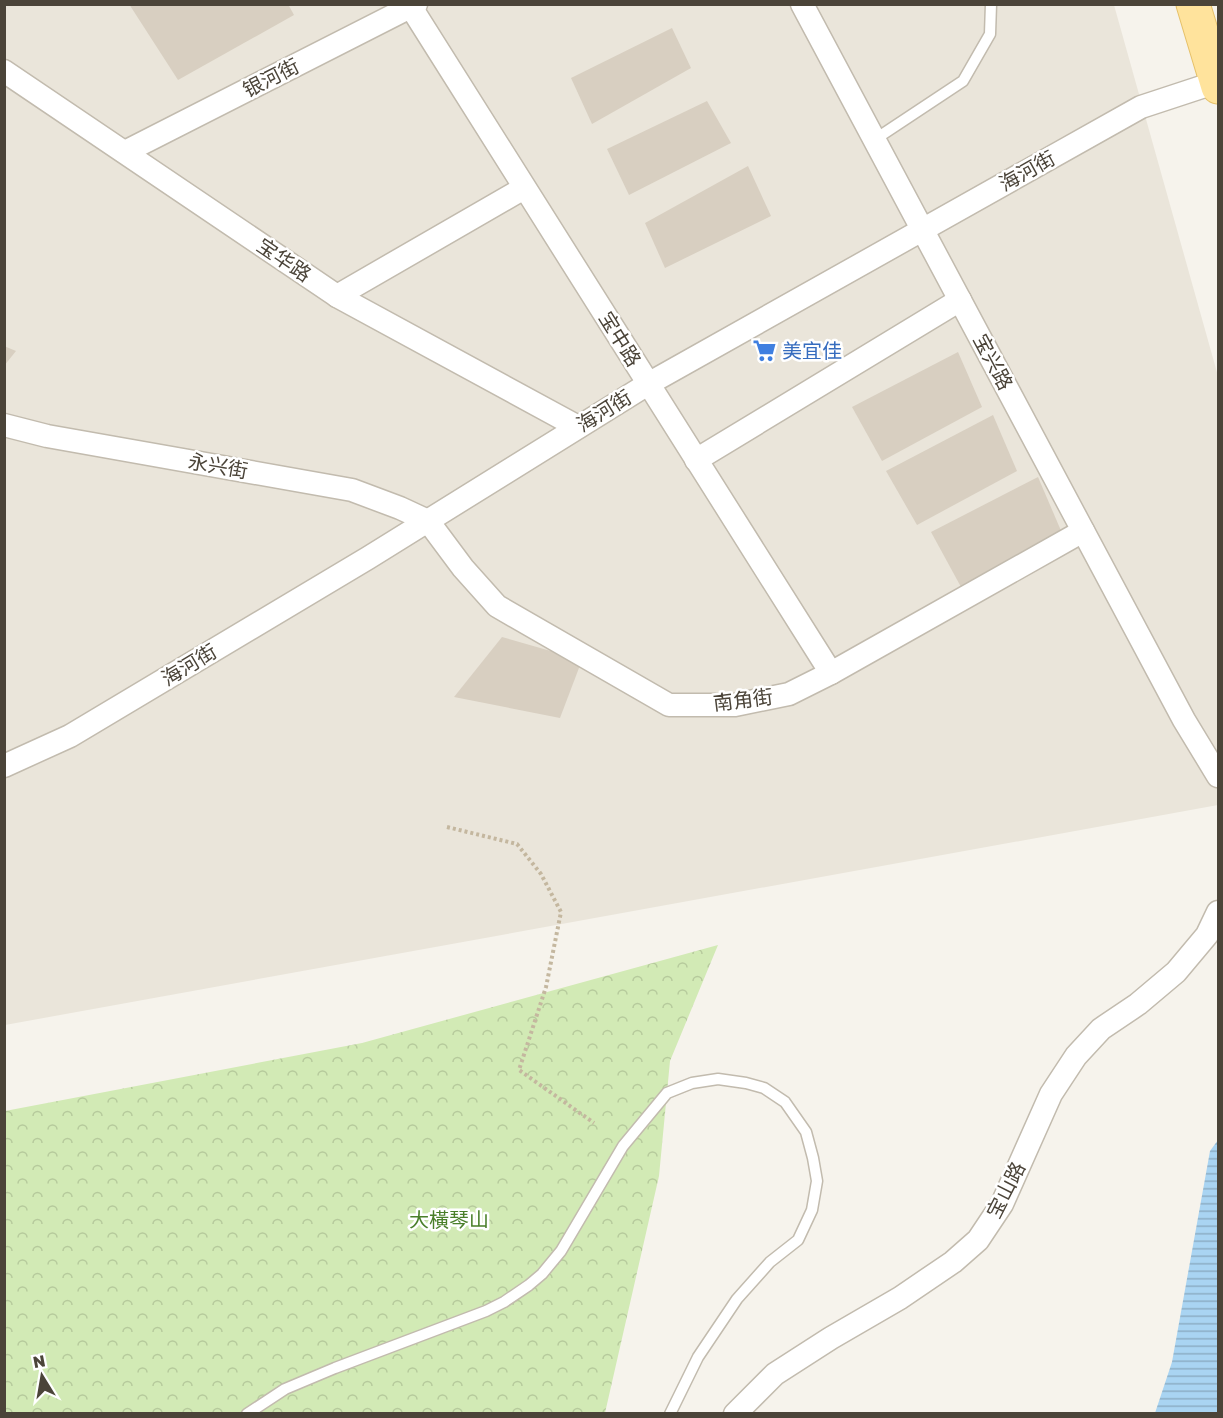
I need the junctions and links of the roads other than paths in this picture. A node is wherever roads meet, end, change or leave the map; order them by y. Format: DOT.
graph roads {
  1 [pos="802,4"];
  2 [pos="991,4"];
  3 [pos="1193,4"];
  4 [pos="412,5"];
  5 [pos="4,71"];
  6 [pos="1218,85"];
  7 [pos="874,140"];
  8 [pos="125,152"];
  9 [pos="525,188"];
  10 [pos="922,230"];
  11 [pos="337,296"];
  12 [pos="960,300"];
  13 [pos="648,384"];
  14 [pos="4,425"];
  15 [pos="578,427"];
  16 [pos="696,460"];
  17 [pos="428,520"];
  18 [pos="1083,531"];
  19 [pos="831,673"];
  20 [pos="4,766"];
  21 [pos="1218,776"];
  22 [pos="1218,912"];
  23 [pos="247,1413"];
  24 [pos="670,1413"];
  25 [pos="735,1413"];
  1 -- 7 [label="street, 宝兴路"];
  2 -- 7 [label="lane"];
  3 -- 6 [label="main road"];
  4 -- 8 [label="street, 银河街"];
  4 -- 9 [label="street, 宝中路"];
  5 -- 8 [label="street, 宝华路"];
  6 -- 10 [label="street, 海河街"];
  7 -- 10 [label="street, 宝兴路"];
  8 -- 11 [label="street, 宝华路"];
  9 -- 11 [label="street"];
  9 -- 13 [label="street, 宝中路"];
  10 -- 12 [label="street, 宝兴路"];
  10 -- 13 [label="street, 海河街"];
  11 -- 15 [label="street, 宝华路"];
  12 -- 16 [label="street"];
  12 -- 18 [label="street, 宝兴路"];
  13 -- 15 [label="street, 海河街"];
  13 -- 16 [label="street, 宝中路"];
  14 -- 17 [label="street, 永兴街"];
  15 -- 17 [label="street, 海河街"];
  16 -- 19 [label="street, 宝中路"];
  17 -- 19 [label="street, 南角街"];
  17 -- 20 [label="street, 海河街"];
  18 -- 19 [label="street, 南角街"];
  18 -- 21 [label="street, 宝兴路"];
  22 -- 25 [label="street, 宝山路"];
  23 -- 24 [label="lane"];
}
